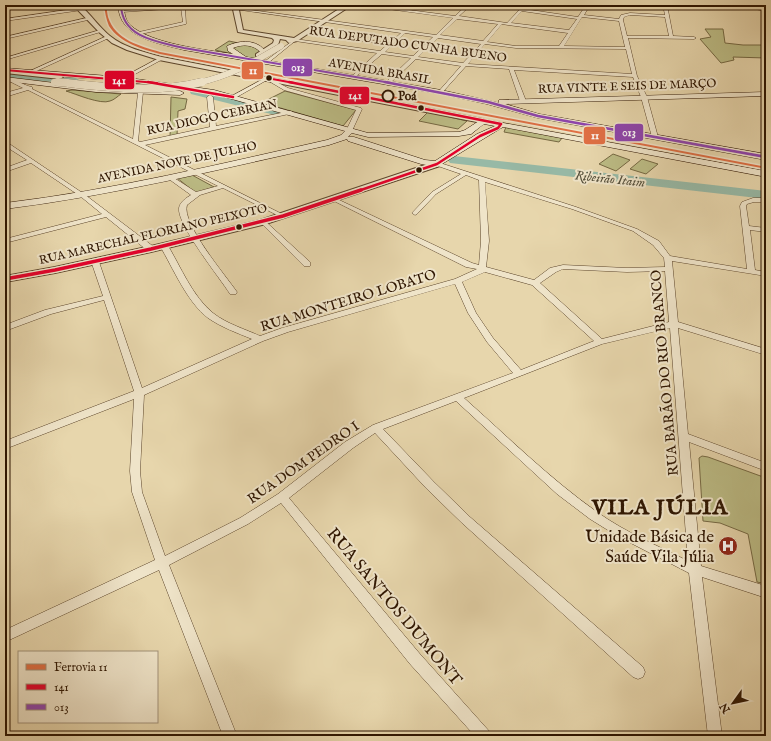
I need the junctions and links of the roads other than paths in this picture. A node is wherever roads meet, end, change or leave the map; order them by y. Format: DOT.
graph roads {
  1 [pos="31,5"];
  2 [pos="214,5"];
  3 [pos="349,5"];
  4 [pos="360,5"];
  5 [pos="469,5"];
  6 [pos="526,5"];
  7 [pos="588,5"];
  8 [pos="665,5"];
  9 [pos="737,5"];
  10 [pos="78,7"];
  11 [pos="183,7"];
  12 [pos="236,7"];
  13 [pos="121,8"];
  14 [pos="5,9"];
  15 [pos="521,10"];
  16 [pos="766,10"];
  17 [pos="37,16"];
  18 [pos="667,16"];
  19 [pos="456,17"];
  20 [pos="581,17"];
  21 [pos="91,18"];
  22 [pos="5,20"];
  23 [pos="621,20"];
  24 [pos="325,21"];
  25 [pos="501,23"];
  26 [pos="508,24"];
  27 [pos="47,28"];
  28 [pos="102,31"];
  29 [pos="404,32"];
  30 [pos="571,32"];
  31 [pos="141,33"];
  32 [pos="109,37"];
  33 [pos="274,37"];
  34 [pos="436,37"];
  35 [pos="625,37"];
  36 [pos="671,37"];
  37 [pos="5,38"];
  38 [pos="347,38"];
  39 [pos="694,38"];
  40 [pos="294,40"];
  41 [pos="484,43"];
  42 [pos="390,44"];
  43 [pos="560,48"];
  44 [pos="628,48"];
  45 [pos="381,53"];
  46 [pos="260,54"];
  47 [pos="161,58"];
  48 [pos="415,58"];
  49 [pos="5,59"];
  50 [pos="246,59"];
  51 [pos="266,62"];
  52 [pos="466,65"];
  53 [pos="511,69"];
  54 [pos="5,71"];
  55 [pos="30,72"];
  56 [pos="635,76"];
  57 [pos="354,77"];
  58 [pos="267,78"];
  59 [pos="13,79"];
  60 [pos="122,79"];
  61 [pos="388,83"];
  62 [pos="53,84"];
  63 [pos="37,87"];
  64 [pos="185,87"];
  65 [pos="309,87"];
  66 [pos="286,89"];
  67 [pos="193,92"];
  68 [pos="441,92"];
  69 [pos="141,93"];
  70 [pos="174,93"];
  71 [pos="766,94"];
  72 [pos="5,96"];
  73 [pos="210,97"];
  74 [pos="233,97"];
  75 [pos="644,97"];
  76 [pos="523,101"];
  77 [pos="488,102"];
  78 [pos="289,112"];
  79 [pos="277,115"];
  80 [pos="482,121"];
  81 [pos="502,124"];
  82 [pos="214,128"];
  83 [pos="346,134"];
  84 [pos="460,134"];
  85 [pos="655,137"];
  86 [pos="475,139"];
  87 [pos="5,143"];
  88 [pos="137,144"];
  89 [pos="13,148"];
  90 [pos="5,151"];
  91 [pos="766,158"];
  92 [pos="31,161"];
  93 [pos="438,164"];
  94 [pos="5,170"];
  95 [pos="195,171"];
  96 [pos="466,173"];
  97 [pos="766,174"];
  98 [pos="169,177"];
  99 [pos="482,178"];
  100 [pos="224,186"];
  101 [pos="82,195"];
  102 [pos="196,195"];
  103 [pos="333,199"];
  104 [pos="766,200"];
  105 [pos="5,206"];
  106 [pos="415,213"];
  107 [pos="106,215"];
  108 [pos="283,216"];
  109 [pos="263,222"];
  110 [pos="747,228"];
  111 [pos="766,230"];
  112 [pos="196,239"];
  113 [pos="5,241"];
  114 [pos="164,246"];
  115 [pos="151,249"];
  116 [pos="668,258"];
  117 [pos="95,262"];
  118 [pos="307,264"];
  119 [pos="669,269"];
  120 [pos="482,270"];
  121 [pos="751,271"];
  122 [pos="766,274"];
  123 [pos="5,279"];
  124 [pos="458,281"];
  125 [pos="535,283"];
  126 [pos="233,292"];
  127 [pos="107,297"];
  128 [pos="674,324"];
  129 [pos="5,328"];
  130 [pos="260,339"];
  131 [pos="600,342"];
  132 [pos="766,352"];
  133 [pos="519,374"];
  134 [pos="139,393"];
  135 [pos="457,397"];
  136 [pos="376,428"];
  137 [pos="684,436"];
  138 [pos="5,445"];
  139 [pos="766,467"];
  140 [pos="282,497"];
  141 [pos="162,563"];
  142 [pos="695,570"];
  143 [pos="766,592"];
  144 [pos="5,636"];
  145 [pos="638,672"];
  146 [pos="230,736"];
  147 [pos="484,736"];
  148 [pos="715,736"];
  1 -- 14 [label="street"];
  2 -- 11 [label="street"];
  3 -- 24 [label="street"];
  4 -- 19 [label="street"];
  5 -- 19 [label="street"];
  6 -- 15 [label="street"];
  7 -- 20 [label="street"];
  8 -- 18 [label="street"];
  9 -- 16 [label="street"];
  10 -- 17 [label="street"];
  10 -- 21 [label="street"];
  11 -- 13 [label="street"];
  11 -- 31 [label="street"];
  12 -- 24 [label="street"];
  12 -- 33 [label="street, RUA DEPUTADO CUNHA BUENO"];
  13 -- 31 [label="main road, AVENIDA BRASIL"];
  15 -- 20 [label="street"];
  15 -- 26 [label="street"];
  17 -- 22 [label="street"];
  17 -- 27 [label="street"];
  18 -- 23 [label="street"];
  18 -- 36 [label="street"];
  19 -- 25 [label="street"];
  19 -- 34 [label="street"];
  20 -- 23 [label="street"];
  20 -- 30 [label="street"];
  21 -- 27 [label="street"];
  21 -- 28 [label="street"];
  23 -- 35 [label="street"];
  24 -- 29 [label="street"];
  24 -- 40 [label="street"];
  25 -- 26 [label="street"];
  25 -- 41 [label="street"];
  26 -- 30 [label="street"];
  27 -- 37 [label="street"];
  28 -- 32 [label="street"];
  28 -- 49 [label="street"];
  29 -- 34 [label="street"];
  29 -- 42 [label="street"];
  30 -- 43 [label="street"];
  31 -- 50 [label="main road, AVENIDA BRASIL"];
  32 -- 47 [label="street"];
  32 -- 55 [label="street"];
  33 -- 40 [label="street, RUA DEPUTADO CUNHA BUENO"];
  33 -- 46 [label="street"];
  34 -- 41 [label="street"];
  34 -- 48 [label="street"];
  35 -- 36 [label="street"];
  35 -- 44 [label="street"];
  36 -- 39 [label="street"];
  38 -- 42 [label="street"];
  40 -- 45 [label="street, RUA DEPUTADO CUNHA BUENO"];
  40 -- 51 [label="street"];
  40 -- 62 [label="street, bridge"];
  41 -- 43 [label="street"];
  41 -- 52 [label="street"];
  42 -- 45 [label="street"];
  43 -- 44 [label="street"];
  44 -- 56 [label="street"];
  45 -- 48 [label="street, RUA DEPUTADO CUNHA BUENO"];
  45 -- 57 [label="street"];
  46 -- 50 [label="main road"];
  46 -- 54 [label="street"];
  47 -- 58 [label="street"];
  47 -- 60 [label="street"];
  48 -- 52 [label="street, RUA DEPUTADO CUNHA BUENO"];
  48 -- 61 [label="street"];
  50 -- 51 [label="main road, AVENIDA BRASIL"];
  51 -- 57 [label="main road, AVENIDA BRASIL"];
  52 -- 53 [label="street, RUA DEPUTADO CUNHA BUENO"];
  52 -- 68 [label="street"];
  53 -- 56 [label="street, RUA DEPUTADO CUNHA BUENO"];
  53 -- 76 [label="street"];
  54 -- 55 [label="main road"];
  55 -- 60 [label="main road"];
  56 -- 75 [label="street"];
  57 -- 61 [label="main road, AVENIDA BRASIL"];
  58 -- 65 [label="street"];
  58 -- 66 [label="street"];
  58 -- 74 [label="street"];
  59 -- 63 [label="main road"];
  60 -- 64 [label="main road"];
  61 -- 68 [label="main road, AVENIDA BRASIL"];
  62 -- 63 [label="main road"];
  62 -- 63 [label="street"];
  62 -- 69 [label="main road"];
  63 -- 72 [label="street"];
  63 -- 88 [label="street"];
  64 -- 67 [label="main road"];
  64 -- 70 [label="main road"];
  65 -- 66 [label="street"];
  65 -- 80 [label="street"];
  66 -- 83 [label="street"];
  67 -- 70 [label="main road"];
  67 -- 73 [label="main road"];
  67 -- 74 [label="main road"];
  68 -- 77 [label="main road, AVENIDA BRASIL"];
  69 -- 70 [label="main road"];
  69 -- 88 [label="street"];
  71 -- 75 [label="main road, RUA VINTE E SEIS DE MARÇO"];
  73 -- 79 [label="main road"];
  73 -- 82 [label="street"];
  74 -- 78 [label="main road"];
  75 -- 76 [label="main road, RUA VINTE E SEIS DE MARÇO"];
  75 -- 85 [label="street"];
  76 -- 77 [label="main road, RUA VINTE E SEIS DE MARÇO"];
  77 -- 85 [label="main road"];
  78 -- 79 [label="street, RUA DIOGO CEBRIAN"];
  78 -- 83 [label="main road"];
  79 -- 82 [label="street, RUA DIOGO CEBRIAN"];
  79 -- 83 [label="main road"];
  80 -- 81 [label="main road"];
  80 -- 84 [label="main road"];
  81 -- 86 [label="main road, RUA MARECHAL FLORIANO PEIXOTO"];
  81 -- 97 [label="main road"];
  82 -- 88 [label="street, RUA DIOGO CEBRIAN"];
  83 -- 84 [label="main road"];
  83 -- 93 [label="main road"];
  83 -- 95 [label="main road, AVENIDA NOVE DE JULHO"];
  84 -- 86 [label="main road"];
  85 -- 91 [label="main road"];
  86 -- 93 [label="main road, RUA MARECHAL FLORIANO PEIXOTO"];
  87 -- 89 [label="street"];
  88 -- 95 [label="street"];
  89 -- 90 [label="street"];
  89 -- 92 [label="street"];
  92 -- 94 [label="street"];
  92 -- 101 [label="street"];
  93 -- 96 [label="street, RUA BARÃO DO RIO BRANCO"];
  93 -- 103 [label="street, RUA MARECHAL FLORIANO PEIXOTO"];
  95 -- 98 [label="main road, AVENIDA NOVE DE JULHO"];
  95 -- 100 [label="street"];
  96 -- 99 [label="street, RUA BARÃO DO RIO BRANCO"];
  96 -- 106 [label="street"];
  98 -- 101 [label="main road, AVENIDA NOVE DE JULHO"];
  98 -- 102 [label="street"];
  99 -- 116 [label="street, RUA BARÃO DO RIO BRANCO"];
  99 -- 120 [label="street"];
  100 -- 102 [label="street"];
  100 -- 108 [label="street"];
  101 -- 105 [label="main road, AVENIDA NOVE DE JULHO"];
  101 -- 107 [label="street"];
  102 -- 112 [label="street"];
  103 -- 108 [label="street, RUA MARECHAL FLORIANO PEIXOTO"];
  103 -- 120 [label="street"];
  104 -- 110 [label="street"];
  107 -- 113 [label="street"];
  107 -- 115 [label="street"];
  108 -- 109 [label="street, RUA MARECHAL FLORIANO PEIXOTO"];
  109 -- 112 [label="street, RUA MARECHAL FLORIANO PEIXOTO"];
  109 -- 118 [label="street"];
  110 -- 111 [label="street"];
  110 -- 121 [label="street"];
  112 -- 114 [label="street, RUA MARECHAL FLORIANO PEIXOTO"];
  112 -- 126 [label="street"];
  114 -- 115 [label="street, RUA MARECHAL FLORIANO PEIXOTO"];
  114 -- 130 [label="street"];
  115 -- 117 [label="street, RUA MARECHAL FLORIANO PEIXOTO"];
  116 -- 119 [label="street, RUA BARÃO DO RIO BRANCO"];
  116 -- 121 [label="street"];
  117 -- 123 [label="street, RUA MARECHAL FLORIANO PEIXOTO"];
  117 -- 127 [label="street"];
  119 -- 125 [label="street"];
  119 -- 128 [label="street, RUA BARÃO DO RIO BRANCO"];
  120 -- 124 [label="street, RUA MONTEIRO LOBATO"];
  120 -- 125 [label="street"];
  121 -- 122 [label="street"];
  124 -- 130 [label="street, RUA MONTEIRO LOBATO"];
  124 -- 133 [label="street"];
  125 -- 131 [label="street"];
  127 -- 129 [label="street"];
  127 -- 134 [label="street"];
  128 -- 131 [label="street, RUA DOM PEDRO I"];
  128 -- 132 [label="street"];
  128 -- 137 [label="street, RUA BARÃO DO RIO BRANCO"];
  130 -- 134 [label="street, RUA MONTEIRO LOBATO"];
  131 -- 133 [label="street, RUA DOM PEDRO I"];
  133 -- 135 [label="street, RUA DOM PEDRO I"];
  134 -- 138 [label="street, RUA MONTEIRO LOBATO"];
  134 -- 141 [label="street"];
  135 -- 136 [label="street, RUA DOM PEDRO I"];
  135 -- 142 [label="street"];
  136 -- 140 [label="street, RUA DOM PEDRO I"];
  136 -- 145 [label="street"];
  137 -- 139 [label="street"];
  137 -- 142 [label="street, RUA BARÃO DO RIO BRANCO"];
  140 -- 141 [label="street, RUA DOM PEDRO I"];
  140 -- 147 [label="street, RUA SANTOS DUMONT"];
  141 -- 144 [label="street, RUA DOM PEDRO I"];
  141 -- 146 [label="street"];
  142 -- 143 [label="street"];
  142 -- 148 [label="street, RUA BARÃO DO RIO BRANCO"];
}
